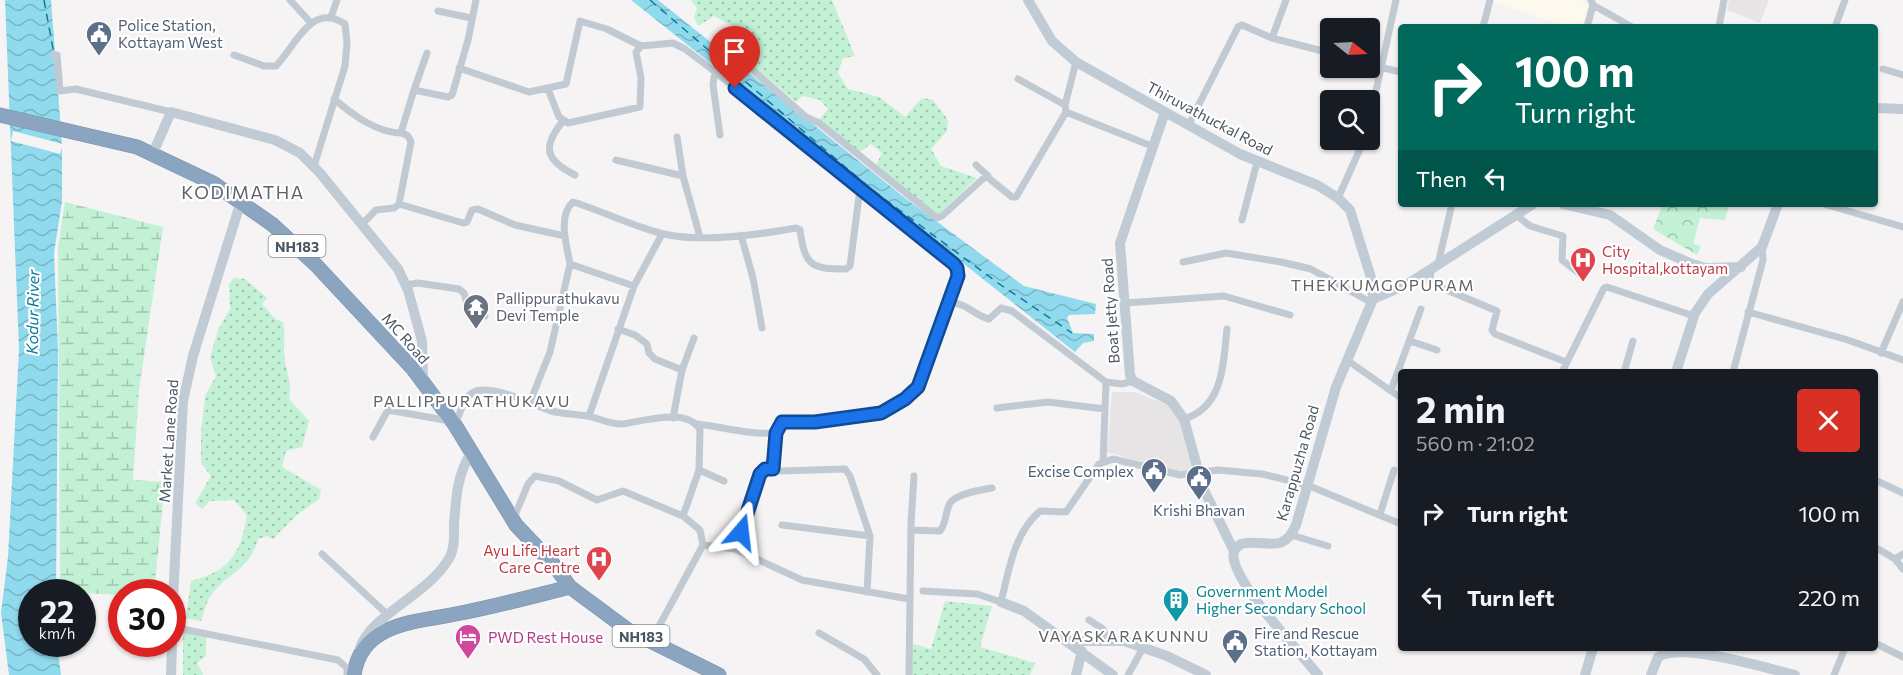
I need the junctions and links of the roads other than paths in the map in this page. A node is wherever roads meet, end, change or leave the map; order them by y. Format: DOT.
graph roads {
  1 [pos="290,0"];
  2 [pos="338,0"];
  3 [pos="476,0"];
  4 [pos="1028,0"];
  5 [pos="1286,0"];
  6 [pos="1396,0"];
  7 [pos="1490,0"];
  8 [pos="1724,0"];
  9 [pos="1845,0"];
  10 [pos="1592,2"];
  11 [pos="438,11"];
  12 [pos="332,17"];
  13 [pos="471,18"];
  14 [pos="312,23"];
  15 [pos="1484,24"];
  16 [pos="1588,24"];
  17 [pos="1627,24"];
  18 [pos="1720,24"];
  19 [pos="1836,24"];
  20 [pos="1272,38"];
  21 [pos="641,46"];
  22 [pos="730,50"];
  23 [pos="1320,50"];
  24 [pos="427,53"];
  25 [pos="54,55"];
  26 [pos="234,55"];
  27 [pos="1076,62"];
  28 [pos="459,68"];
  29 [pos="1381,68"];
  30 [pos="1883,69"];
  31 [pos="1398,71"];
  32 [pos="715,72"];
  33 [pos="1903,75"];
  34 [pos="1018,79"];
  35 [pos="548,88"];
  36 [pos="414,90"];
  37 [pos="1376,90"];
  38 [pos="334,99"];
  39 [pos="1878,108"];
  40 [pos="1065,109"];
  41 [pos="1903,110"];
  42 [pos="171,112"];
  43 [pos="1165,112"];
  44 [pos="0,115"];
  45 [pos="562,121"];
  46 [pos="1189,124"];
  47 [pos="402,133"];
  48 [pos="720,135"];
  49 [pos="677,137"];
  50 [pos="1154,147"];
  51 [pos="1360,150"];
  52 [pos="153,153"];
  53 [pos="616,160"];
  54 [pos="1257,162"];
  55 [pos="976,165"];
  56 [pos="314,166"];
  57 [pos="575,175"];
  58 [pos="682,176"];
  59 [pos="988,176"];
  60 [pos="860,189"];
  61 [pos="1338,198"];
  62 [pos="241,201"];
  63 [pos="399,204"];
  64 [pos="1451,207"];
  65 [pos="1528,207"];
  66 [pos="1576,207"];
  67 [pos="1777,207"];
  68 [pos="1835,207"];
  69 [pos="1516,215"];
  70 [pos="1242,220"];
  71 [pos="362,224"];
  72 [pos="1903,226"];
  73 [pos="662,234"];
  74 [pos="741,235"];
  75 [pos="565,236"];
  76 [pos="700,237"];
  77 [pos="1762,247"];
  78 [pos="1183,262"];
  79 [pos="570,264"];
  80 [pos="1435,266"];
  81 [pos="1741,267"];
  82 [pos="1580,274"];
  83 [pos="405,285"];
  84 [pos="634,286"];
  85 [pos="1372,301"];
  86 [pos="1903,302"];
  87 [pos="949,303"];
  88 [pos="1125,303"];
  89 [pos="1421,309"];
  90 [pos="1748,312"];
  91 [pos="1290,315"];
  92 [pos="484,316"];
  93 [pos="1694,316"];
  94 [pos="762,328"];
  95 [pos="618,329"];
  96 [pos="1227,329"];
  97 [pos="694,338"];
  98 [pos="1410,341"];
  99 [pos="1633,341"];
  100 [pos="1437,350"];
  101 [pos="1881,353"];
  102 [pos="1347,360"];
  103 [pos="1903,360"];
  104 [pos="1566,362"];
  105 [pos="1399,369"];
  106 [pos="1563,369"];
  107 [pos="1625,369"];
  108 [pos="1677,369"];
  109 [pos="1736,369"];
  110 [pos="682,370"];
  111 [pos="1398,372"];
  112 [pos="1133,381"];
  113 [pos="423,382"];
  114 [pos="1106,382"];
  115 [pos="1391,390"];
  116 [pos="1398,396"];
  117 [pos="530,402"];
  118 [pos="997,408"];
  119 [pos="1105,409"];
  120 [pos="589,416"];
  121 [pos="673,418"];
  122 [pos="1184,418"];
  123 [pos="454,423"];
  124 [pos="697,424"];
  125 [pos="776,433"];
  126 [pos="374,437"];
  127 [pos="471,453"];
  128 [pos="1102,462"];
  129 [pos="773,469"];
  130 [pos="699,470"];
  131 [pos="1394,470"];
  132 [pos="1199,473"];
  133 [pos="914,476"];
  134 [pos="724,481"];
  135 [pos="1878,481"];
  136 [pos="1307,485"];
  137 [pos="992,488"];
  138 [pos="1903,493"];
  139 [pos="1380,514"];
  140 [pos="683,516"];
  141 [pos="513,520"];
  142 [pos="1398,523"];
  143 [pos="782,525"];
  144 [pos="910,530"];
  145 [pos="1291,535"];
  146 [pos="870,536"];
  147 [pos="704,545"];
  148 [pos="1328,546"];
  149 [pos="735,549"];
  150 [pos="1878,549"];
  151 [pos="1234,551"];
  152 [pos="322,554"];
  153 [pos="1903,554"];
  154 [pos="1895,559"];
  155 [pos="554,565"];
  156 [pos="1903,569"];
  157 [pos="174,579"];
  158 [pos="570,587"];
  159 [pos="923,591"];
  160 [pos="867,592"];
  161 [pos="538,593"];
  162 [pos="909,599"];
  163 [pos="1001,602"];
  164 [pos="388,615"];
  165 [pos="1089,620"];
  166 [pos="186,630"];
  167 [pos="819,633"];
  168 [pos="1108,640"];
  169 [pos="651,641"];
  170 [pos="1066,641"];
  171 [pos="1878,644"];
  172 [pos="1143,648"];
  173 [pos="1082,651"];
  174 [pos="1592,651"];
  175 [pos="1844,651"];
  176 [pos="172,657"];
  177 [pos="357,657"];
  178 [pos="1903,657"];
  179 [pos="171,675"];
  180 [pos="347,675"];
  181 [pos="354,675"];
  182 [pos="719,675"];
  183 [pos="877,675"];
  184 [pos="909,675"];
  185 [pos="1076,675"];
  186 [pos="1113,675"];
  187 [pos="1128,675"];
  188 [pos="1206,675"];
  189 [pos="1318,675"];
  190 [pos="1584,675"];
  191 [pos="1651,675"];
  192 [pos="1795,675"];
  193 [pos="1834,675"];
  1 -- 14 [label="street"];
  2 -- 12 [label="street"];
  3 -- 13 [label="street"];
  4 -- 27 [label="main road, Thiruvathuckal Road"];
  5 -- 20 [label="street"];
  6 -- 29 [label="street"];
  7 -- 15 [label="street"];
  8 -- 18 [label="street"];
  9 -- 19 [label="street"];
  10 -- 16 [label="street"];
  10 -- 17 [label="street"];
  11 -- 13 [label="street"];
  12 -- 14 [label="street"];
  12 -- 38 [label="street"];
  13 -- 28 [label="street"];
  14 -- 26 [label="street"];
  20 -- 23 [label="street"];
  20 -- 46 [label="street"];
  21 -- 32 [label="street"];
  21 -- 35 [label="street"];
  21 -- 45 [label="street"];
  22 -- 59 [label="street"];
  24 -- 36 [label="street"];
  25 -- 42 [label="street"];
  27 -- 40 [label="street"];
  27 -- 43 [label="main road, Thiruvathuckal Road"];
  28 -- 35 [label="street"];
  28 -- 36 [label="street"];
  29 -- 31 [label="street"];
  29 -- 37 [label="street"];
  30 -- 33 [label="street"];
  32 -- 48 [label="street"];
  32 -- 60 [label="street"];
  34 -- 40 [label="street"];
  35 -- 45 [label="street"];
  36 -- 47 [label="street"];
  38 -- 47 [label="street"];
  38 -- 56 [label="street"];
  39 -- 41 [label="main road"];
  40 -- 50 [label="street"];
  40 -- 59 [label="street"];
  42 -- 52 [label="main road"];
  42 -- 56 [label="main road"];
  43 -- 46 [label="main road, Thiruvathuckal Road"];
  43 -- 50 [label="main road, Boat Jetty Road"];
  44 -- 52 [label="highway, MC Road / NH183"];
  45 -- 57 [label="street"];
  46 -- 54 [label="main road, Thiruvathuckal Road"];
  47 -- 63 [label="street"];
  49 -- 58 [label="street"];
  50 -- 88 [label="main road, Boat Jetty Road"];
  51 -- 61 [label="street"];
  52 -- 62 [label="highway, MC Road / NH183"];
  53 -- 58 [label="street"];
  54 -- 61 [label="main road, Thiruvathuckal Road"];
  54 -- 70 [label="street"];
  55 -- 59 [label="street"];
  56 -- 71 [label="main road"];
  58 -- 76 [label="street"];
  60 -- 74 [label="street"];
  60 -- 87 [label="street"];
  61 -- 85 [label="main road, Thiruvathuckal Road"];
  62 -- 113 [label="highway, MC Road / NH183"];
  62 -- 157 [label="main road, Market Lane Road"];
  63 -- 71 [label="street"];
  63 -- 75 [label="street"];
  64 -- 80 [label="street"];
  65 -- 69 [label="main road"];
  66 -- 81 [label="main road"];
  67 -- 77 [label="main road"];
  68 -- 72 [label="street"];
  69 -- 80 [label="main road"];
  69 -- 82 [label="street"];
  71 -- 83 [label="main road"];
  73 -- 75 [label="street"];
  73 -- 76 [label="street"];
  73 -- 84 [label="street"];
  74 -- 76 [label="street"];
  74 -- 94 [label="street"];
  75 -- 79 [label="street"];
  77 -- 81 [label="main road"];
  77 -- 90 [label="street"];
  78 -- 85 [label="street"];
  79 -- 84 [label="street"];
  79 -- 117 [label="street"];
  80 -- 85 [label="main road"];
  80 -- 104 [label="street"];
  81 -- 93 [label="main road"];
  83 -- 92 [label="street"];
  83 -- 113 [label="main road"];
  84 -- 95 [label="street"];
  85 -- 102 [label="main road, Karappuzha Road"];
  86 -- 101 [label="street"];
  87 -- 114 [label="street"];
  87 -- 125 [label="street"];
  88 -- 91 [label="street"];
  88 -- 112 [label="main road, Boat Jetty Road"];
  89 -- 98 [label="street"];
  90 -- 101 [label="street"];
  90 -- 109 [label="street"];
  93 -- 104 [label="street"];
  93 -- 108 [label="main road"];
  95 -- 110 [label="street"];
  95 -- 120 [label="street"];
  96 -- 122 [label="street"];
  97 -- 110 [label="street"];
  98 -- 100 [label="street"];
  98 -- 105 [label="street"];
  99 -- 107 [label="street"];
  101 -- 103 [label="street"];
  102 -- 115 [label="street"];
  102 -- 136 [label="main road, Karappuzha Road"];
  104 -- 106 [label="street"];
  110 -- 121 [label="street"];
  111 -- 115 [label="street"];
  112 -- 114 [label="street"];
  112 -- 122 [label="main road, Boat Jetty Road"];
  113 -- 123 [label="highway, MC Road / NH183"];
  114 -- 119 [label="street"];
  115 -- 116 [label="street"];
  117 -- 120 [label="street"];
  117 -- 123 [label="street"];
  118 -- 119 [label="street"];
  119 -- 128 [label="street"];
  120 -- 121 [label="street"];
  121 -- 124 [label="street"];
  122 -- 132 [label="main road, Boat Jetty Road"];
  123 -- 126 [label="street"];
  123 -- 127 [label="highway, MC Road / NH183"];
  124 -- 125 [label="street"];
  124 -- 130 [label="street"];
  125 -- 129 [label="street"];
  127 -- 141 [label="highway, MC Road / NH183"];
  127 -- 164 [label="main road"];
  128 -- 132 [label="street"];
  128 -- 163 [label="street"];
  129 -- 146 [label="street"];
  129 -- 149 [label="street"];
  130 -- 134 [label="street"];
  130 -- 140 [label="street"];
  131 -- 139 [label="street"];
  132 -- 136 [label="street"];
  132 -- 151 [label="main road, Boat Jetty Road"];
  133 -- 144 [label="street"];
  135 -- 138 [label="street"];
  136 -- 139 [label="street"];
  136 -- 145 [label="main road, Karappuzha Road"];
  137 -- 144 [label="street"];
  139 -- 142 [label="street"];
  140 -- 141 [label="street"];
  140 -- 147 [label="street"];
  141 -- 155 [label="highway, MC Road / NH183"];
  143 -- 146 [label="street"];
  144 -- 162 [label="street"];
  145 -- 148 [label="street"];
  145 -- 151 [label="main road, Karappuzha Road"];
  146 -- 160 [label="street"];
  147 -- 149 [label="street"];
  147 -- 169 [label="street"];
  149 -- 160 [label="street"];
  150 -- 154 [label="street"];
  151 -- 189 [label="main road"];
  152 -- 164 [label="street"];
  153 -- 154 [label="street"];
  154 -- 156 [label="street"];
  155 -- 158 [label="highway, MC Road / NH183"];
  155 -- 161 [label="highway"];
  158 -- 161 [label="highway"];
  158 -- 169 [label="highway, MC Road / NH183"];
  159 -- 163 [label="street"];
  160 -- 162 [label="street"];
  161 -- 177 [label="highway"];
  162 -- 184 [label="street"];
  163 -- 170 [label="main road"];
  164 -- 177 [label="main road"];
  165 -- 168 [label="street"];
  166 -- 180 [label="street"];
  167 -- 183 [label="street"];
  168 -- 170 [label="main road"];
  168 -- 172 [label="main road"];
  169 -- 182 [label="highway, MC Road / NH183"];
  170 -- 173 [label="main road"];
  171 -- 178 [label="street"];
  172 -- 187 [label="street"];
  172 -- 188 [label="main road"];
  173 -- 185 [label="main road"];
  173 -- 186 [label="main road"];
  174 -- 190 [label="main road"];
  175 -- 193 [label="street"];
  176 -- 179 [label="main road"];
  177 -- 181 [label="highway"];
  180 -- 181 [label="main road"];
  191 -- 192 [label="main road"];
}
